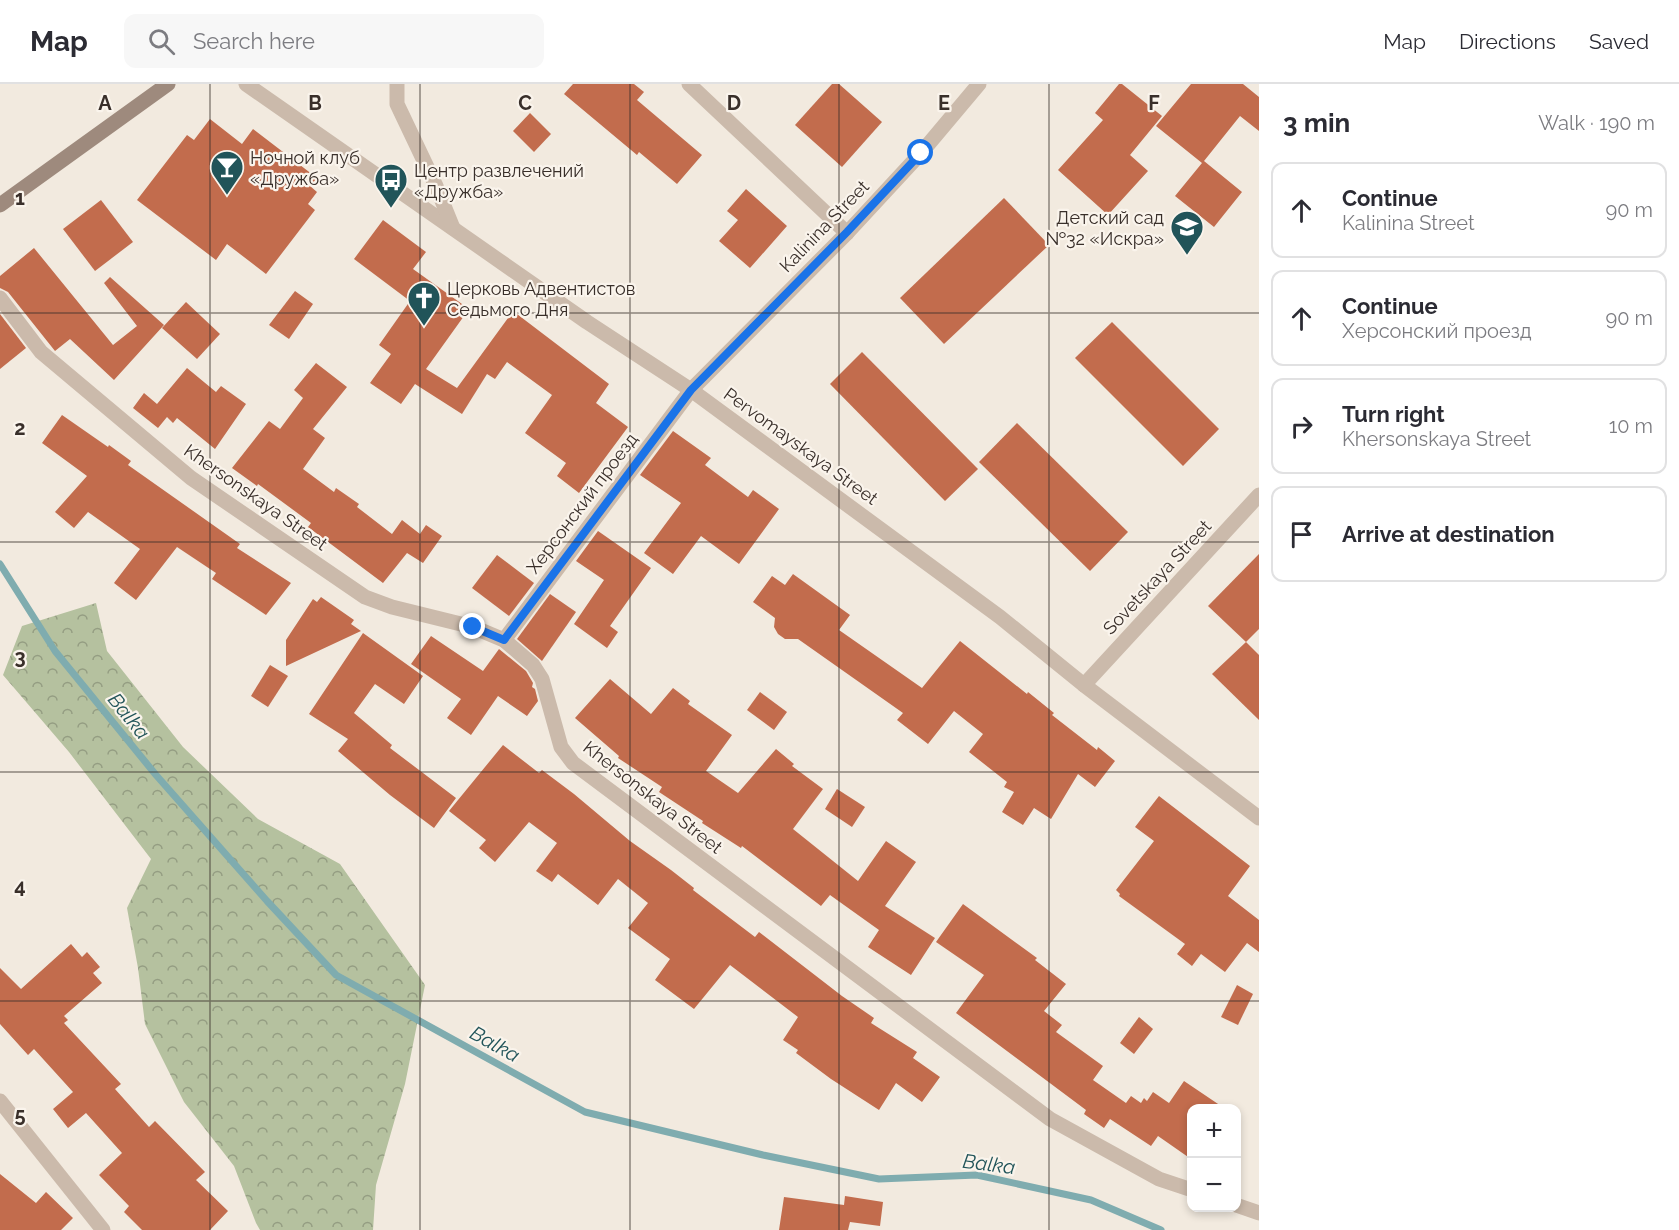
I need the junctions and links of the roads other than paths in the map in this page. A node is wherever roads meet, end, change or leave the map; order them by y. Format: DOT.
graph roads {
  1 [pos="168,84"];
  2 [pos="246,84"];
  3 [pos="398,84"];
  4 [pos="689,84"];
  5 [pos="979,84"];
  6 [pos="0,205"];
  7 [pos="453,228"];
  8 [pos="847,232"];
  9 [pos="0,298"];
  10 [pos="691,390"];
  11 [pos="1259,495"];
  12 [pos="504,640"];
  13 [pos="1084,685"];
  14 [pos="1259,818"];
  15 [pos="0,1101"];
  16 [pos="1187,1189"];
  17 [pos="1241,1207"];
  18 [pos="1259,1213"];
  19 [pos="103,1230"];
  1 -- 6 [label="main road"];
  2 -- 7 [label="street, Pervomayskaya Street"];
  3 -- 7 [label="street"];
  4 -- 8 [label="street"];
  5 -- 8 [label="street, Kalinina Street"];
  7 -- 10 [label="street, Pervomayskaya Street"];
  8 -- 10 [label="street, Kalinina Street"];
  9 -- 12 [label="street, Khersonskaya Street"];
  10 -- 12 [label="street, Херсонский проезд"];
  10 -- 13 [label="street, Pervomayskaya Street"];
  11 -- 13 [label="street, Sovetskaya Street"];
  12 -- 16 [label="street, Khersonskaya Street"];
  13 -- 14 [label="street, Pervomayskaya Street"];
  15 -- 19 [label="street"];
  17 -- 18 [label="street"];
}
